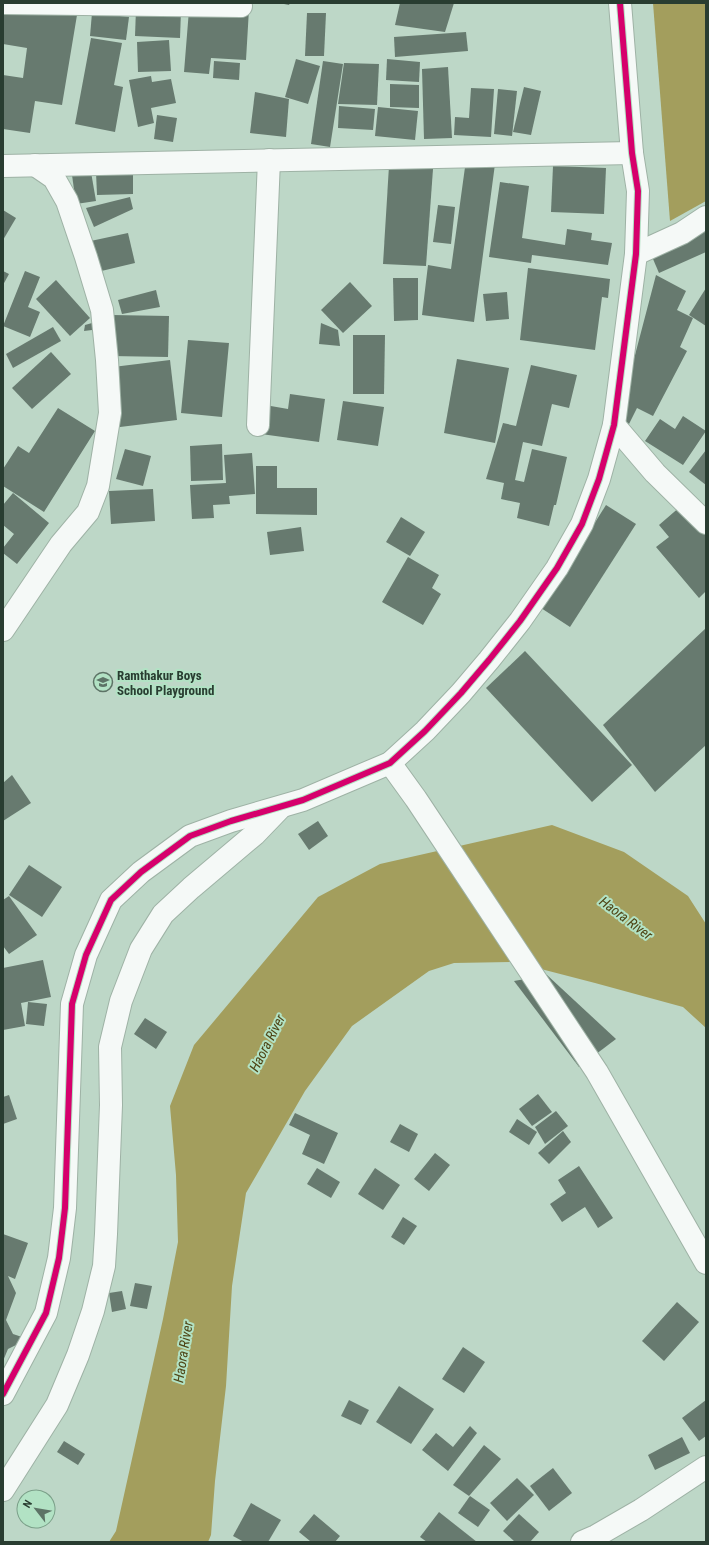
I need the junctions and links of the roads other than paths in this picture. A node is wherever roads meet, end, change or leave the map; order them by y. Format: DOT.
graph roads {
  1 [pos="3,3"];
  2 [pos="620,3"];
  3 [pos="241,6"];
  4 [pos="632,153"];
  5 [pos="269,160"];
  6 [pos="35,165"];
  7 [pos="3,166"];
  8 [pos="706,217"];
  9 [pos="636,254"];
  10 [pos="258,425"];
  11 [pos="614,425"];
  12 [pos="706,523"];
  13 [pos="3,630"];
  14 [pos="390,763"];
  15 [pos="284,805"];
  16 [pos="706,1263"];
  17 [pos="3,1394"];
  18 [pos="706,1467"];
  19 [pos="3,1490"];
  20 [pos="593,1540"];
  1 -- 3 [label="street"];
  2 -- 4 [label="street"];
  4 -- 5 [label="street"];
  4 -- 9 [label="street"];
  5 -- 6 [label="street"];
  5 -- 10 [label="street"];
  6 -- 7 [label="street"];
  6 -- 13 [label="street"];
  8 -- 9 [label="street"];
  9 -- 11 [label="street"];
  11 -- 12 [label="street"];
  11 -- 14 [label="street"];
  14 -- 15 [label="street"];
  14 -- 16 [label="street"];
  15 -- 17 [label="street"];
  15 -- 19 [label="street"];
  18 -- 20 [label="street"];
}
